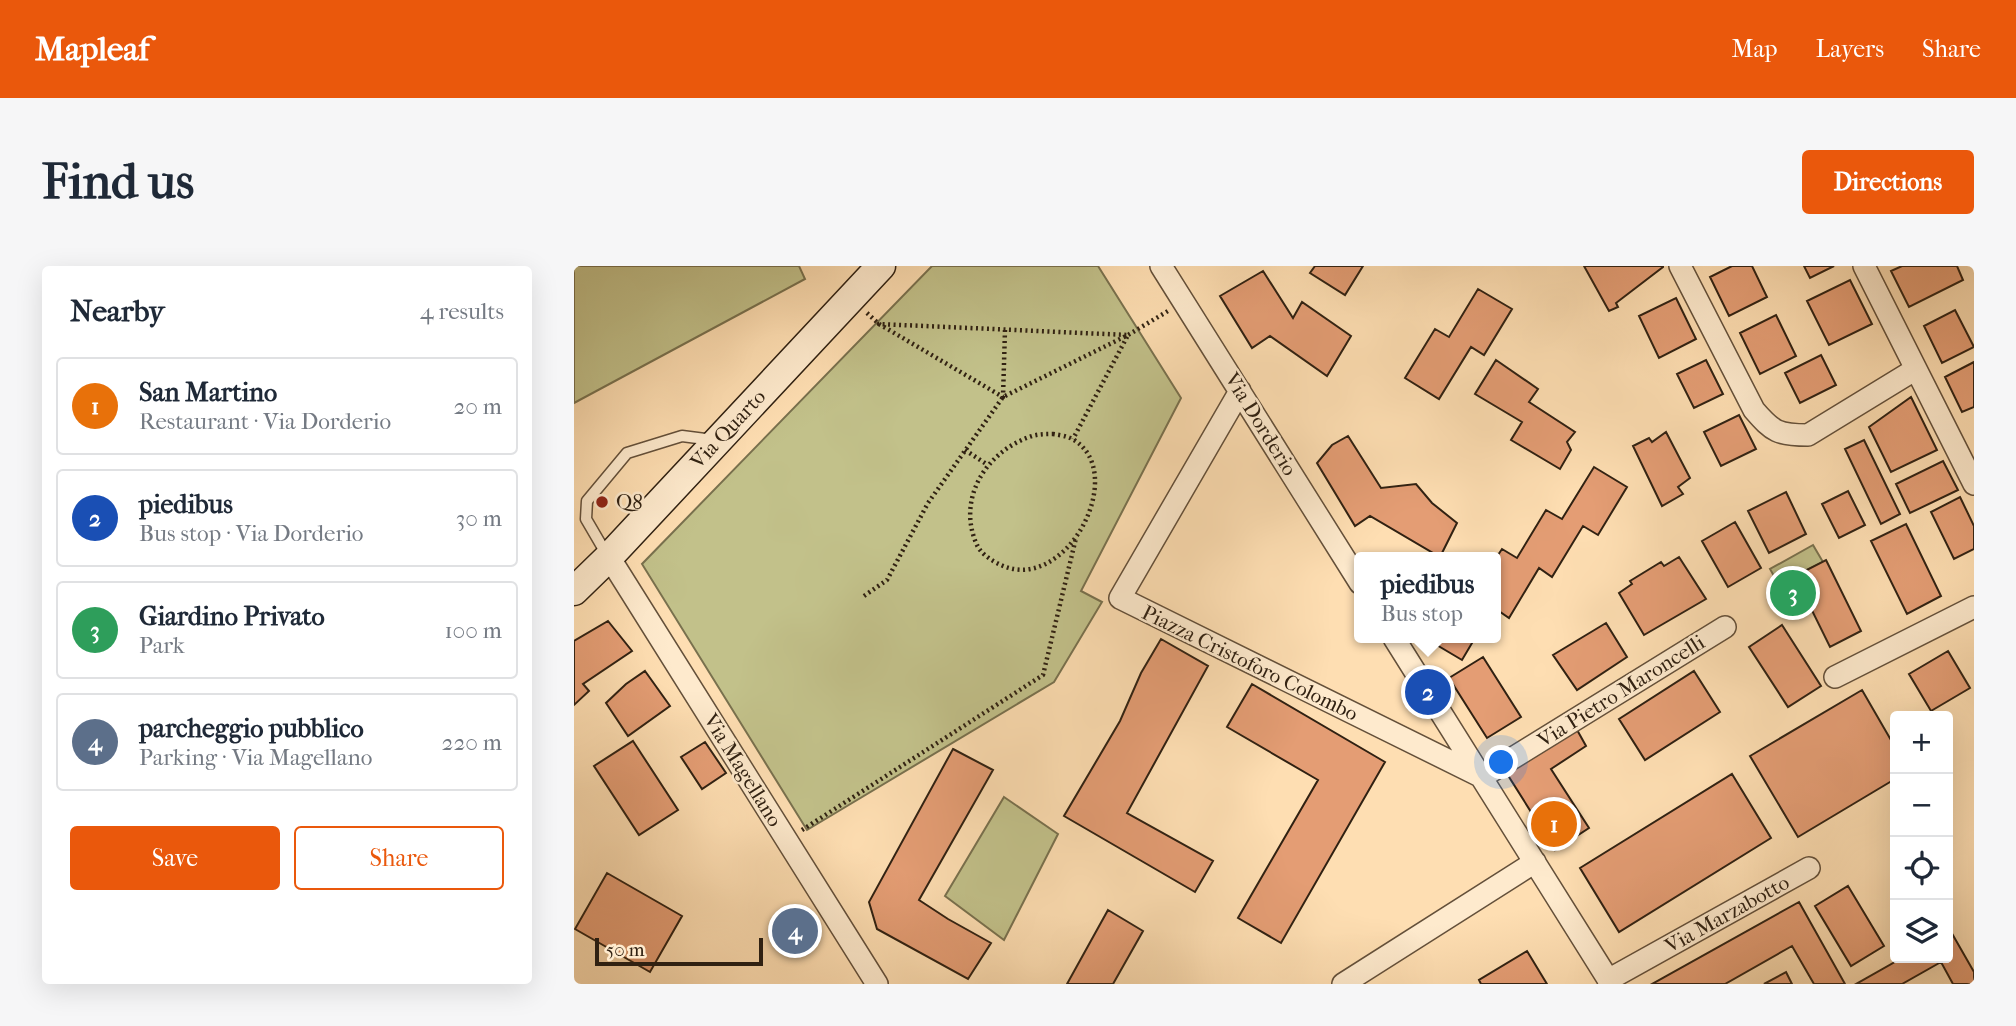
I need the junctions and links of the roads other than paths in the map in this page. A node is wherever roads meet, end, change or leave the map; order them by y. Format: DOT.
graph roads {
  1 [pos="880,266"];
  2 [pos="1161,266"];
  3 [pos="1680,266"];
  4 [pos="1864,266"];
  5 [pos="1916,369"];
  6 [pos="1240,391"];
  7 [pos="718,440"];
  8 [pos="1974,484"];
  9 [pos="609,557"];
  10 [pos="1354,573"];
  11 [pos="574,591"];
  12 [pos="1974,607"];
  13 [pos="1725,626"];
  14 [pos="1397,643"];
  15 [pos="1835,677"];
  16 [pos="1482,777"];
  17 [pos="1535,862"];
  18 [pos="1809,868"];
  19 [pos="1610,982"];
  20 [pos="877,984"];
  21 [pos="1343,984"];
  1 -- 7 [label="street, Via Quarto"];
  2 -- 6 [label="street, Via Dorderio"];
  3 -- 5 [label="street"];
  4 -- 5 [label="street"];
  5 -- 8 [label="street"];
  6 -- 10 [label="street, Via Dorderio"];
  6 -- 16 [label="street, Piazza Cristoforo Colombo"];
  7 -- 9 [label="street, Via Quarto"];
  7 -- 9 [label="lane"];
  9 -- 11 [label="street, Via Quarto"];
  9 -- 20 [label="street, Via Magellano"];
  12 -- 15 [label="street"];
  13 -- 16 [label="street, Via Pietro Maroncelli"];
  14 -- 16 [label="street"];
  16 -- 17 [label="street"];
  17 -- 19 [label="street"];
  17 -- 21 [label="street"];
  18 -- 19 [label="street, Via Marzabotto"];
}
